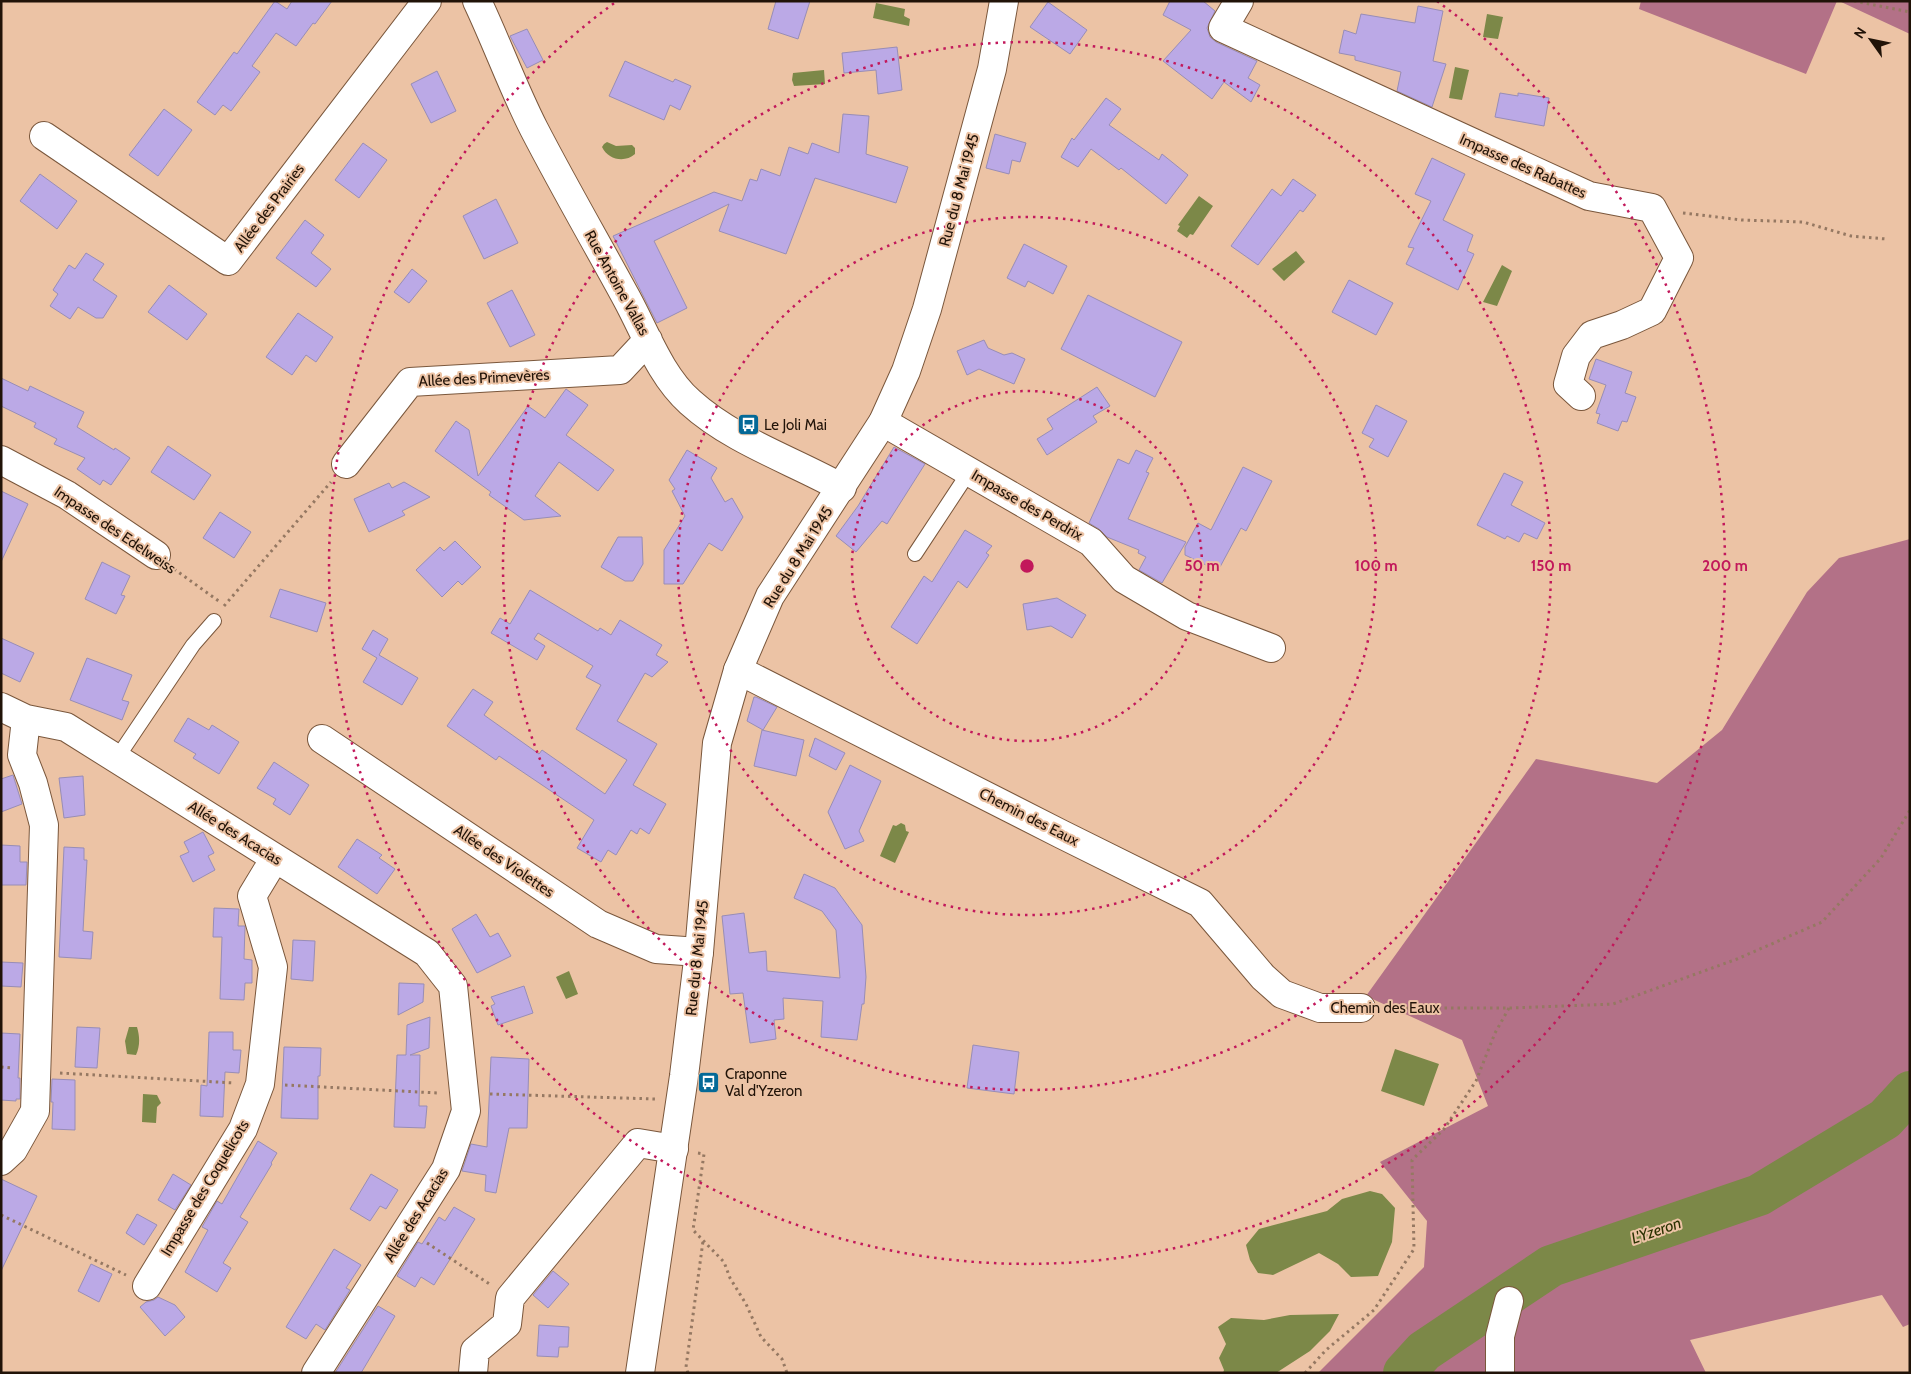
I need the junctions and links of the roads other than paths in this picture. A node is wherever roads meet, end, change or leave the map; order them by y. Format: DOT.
graph roads {
  1 [pos="427,1"];
  2 [pos="476,1"];
  3 [pos="1004,1"];
  4 [pos="1239,1"];
  5 [pos="44,136"];
  6 [pos="648,340"];
  7 [pos="1581,396"];
  8 [pos="883,422"];
  9 [pos="1,460"];
  10 [pos="346,464"];
  11 [pos="969,472"];
  12 [pos="842,488"];
  13 [pos="915,554"];
  14 [pos="156,555"];
  15 [pos="214,621"];
  16 [pos="1271,648"];
  17 [pos="738,670"];
  18 [pos="1,706"];
  19 [pos="26,719"];
  20 [pos="322,739"];
  21 [pos="116,758"];
  22 [pos="274,858"];
  23 [pos="699,952"];
  24 [pos="1361,1008"];
  25 [pos="674,1149"];
  26 [pos="1,1161"];
  27 [pos="147,1286"];
  28 [pos="1509,1301"];
  29 [pos="316,1373"];
  30 [pos="473,1373"];
  31 [pos="640,1373"];
  32 [pos="1500,1373"];
  1 -- 5 [label="street, Allée des Prairies"];
  2 -- 6 [label="street, Rue Antoine Vallas"];
  3 -- 8 [label="street, Rue du 8 Mai 1945"];
  4 -- 7 [label="street, Impasse des Rabattes"];
  6 -- 10 [label="street, Allée des Primevères"];
  6 -- 12 [label="street, Rue Antoine Vallas"];
  8 -- 11 [label="street, Impasse des Perdrix"];
  8 -- 12 [label="street, Rue du 8 Mai 1945"];
  9 -- 14 [label="street, Impasse des Edelweiss"];
  11 -- 13 [label="lane"];
  11 -- 16 [label="street, Impasse des Perdrix"];
  12 -- 17 [label="street, Rue du 8 Mai 1945"];
  15 -- 21 [label="lane"];
  17 -- 23 [label="street, Rue du 8 Mai 1945"];
  17 -- 24 [label="street, Chemin des Eaux"];
  18 -- 19 [label="street"];
  19 -- 21 [label="street, Allée des Acacias"];
  19 -- 26 [label="street"];
  20 -- 23 [label="street, Allée des Violettes"];
  21 -- 22 [label="street, Allée des Acacias"];
  22 -- 27 [label="street, Impasse des Coquelicots"];
  22 -- 29 [label="street, Allée des Acacias"];
  23 -- 25 [label="street, Rue du 8 Mai 1945"];
  25 -- 30 [label="street"];
  25 -- 31 [label="street, Rue du 8 Mai 1945"];
  28 -- 32 [label="street"];
}
